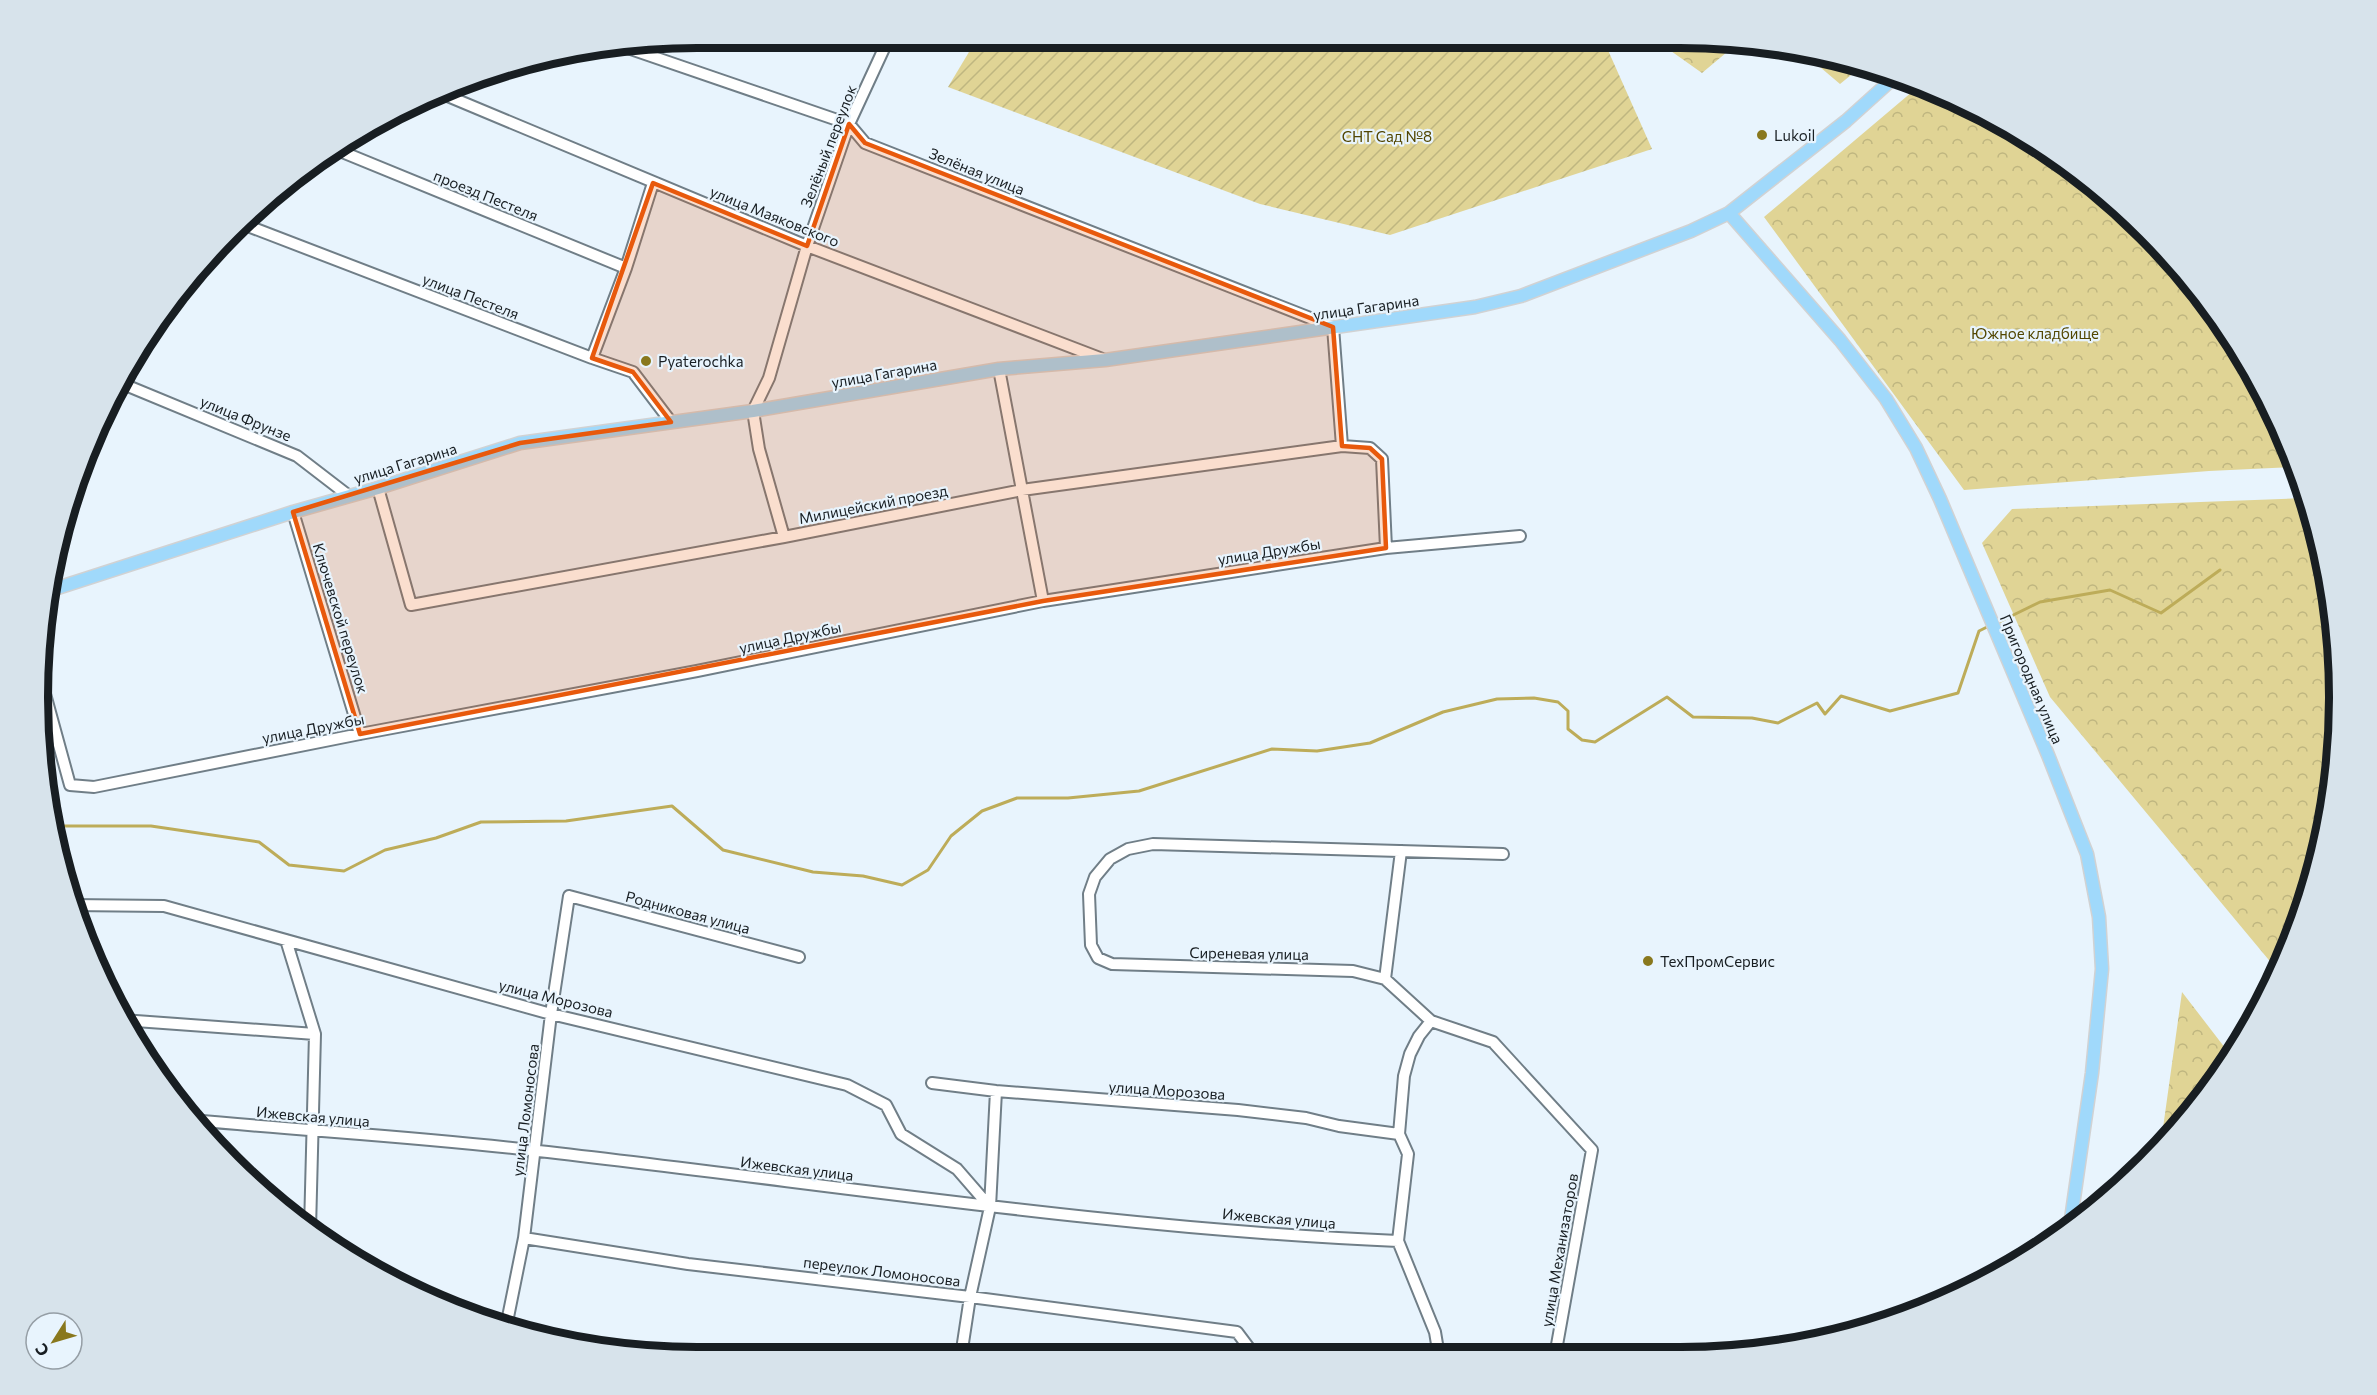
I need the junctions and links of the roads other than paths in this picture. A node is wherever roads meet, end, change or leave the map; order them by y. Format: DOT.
graph roads {
  1 [pos="884,48"];
  2 [pos="637,51"];
  3 [pos="1889,82"];
  4 [pos="449,97"];
  5 [pos="849,124"];
  6 [pos="344,152"];
  7 [pos="653,183"];
  8 [pos="1729,213"];
  9 [pos="250,227"];
  10 [pos="807,246"];
  11 [pos="626,268"];
  12 [pos="1333,327"];
  13 [pos="592,358"];
  14 [pos="1105,360"];
  15 [pos="999,369"];
  16 [pos="128,386"];
  17 [pos="753,411"];
  18 [pos="671,422"];
  19 [pos="1342,446"];
  20 [pos="378,488"];
  21 [pos="1022,490"];
  22 [pos="349,496"];
  23 [pos="293,512"];
  24 [pos="1520,536"];
  25 [pos="784,537"];
  26 [pos="1386,548"];
  27 [pos="58,588"];
  28 [pos="1043,601"];
  29 [pos="48,705"];
  30 [pos="360,734"];
  31 [pos="1401,851"];
  32 [pos="1503,854"];
  33 [pos="569,896"];
  34 [pos="82,905"];
  35 [pos="286,940"];
  36 [pos="799,957"];
  37 [pos="1385,979"];
  38 [pos="551,1014"];
  39 [pos="134,1021"];
  40 [pos="1431,1021"];
  41 [pos="315,1034"];
  42 [pos="932,1083"];
  43 [pos="996,1090"];
  44 [pos="205,1121"];
  45 [pos="313,1131"];
  46 [pos="1399,1134"];
  47 [pos="535,1150"];
  48 [pos="990,1207"];
  49 [pos="2072,1215"];
  50 [pos="308,1218"];
  51 [pos="524,1238"];
  52 [pos="1398,1241"];
  53 [pos="970,1297"];
  54 [pos="508,1319"];
  55 [pos="962,1347"];
  56 [pos="1248,1347"];
  57 [pos="1437,1347"];
  58 [pos="1557,1347"];
  1 -- 5 [label="street, Зелёный переулок"];
  2 -- 5 [label="street, Зелёная улица"];
  3 -- 8 [label="main road, улица Гагарина"];
  4 -- 7 [label="street, улица Маяковского"];
  5 -- 10 [label="street, Зелёный переулок"];
  5 -- 12 [label="street, Зелёная улица"];
  6 -- 11 [label="street, проезд Пестеля"];
  7 -- 10 [label="street, улица Маяковского"];
  7 -- 11 [label="street"];
  8 -- 12 [label="main road, улица Гагарина"];
  8 -- 49 [label="main road, Пригородная улица"];
  9 -- 13 [label="street, улица Пестеля"];
  10 -- 14 [label="street, улица Маяковского"];
  10 -- 17 [label="street, Зелёный переулок"];
  11 -- 13 [label="street"];
  12 -- 14 [label="main road, улица Гагарина"];
  12 -- 19 [label="street"];
  13 -- 18 [label="street, улица Пестеля"];
  14 -- 15 [label="main road, улица Гагарина"];
  15 -- 17 [label="main road, улица Гагарина"];
  15 -- 21 [label="street"];
  16 -- 22 [label="street, улица Фрунзе"];
  17 -- 18 [label="main road, улица Гагарина"];
  17 -- 25 [label="street"];
  18 -- 20 [label="main road, улица Гагарина"];
  19 -- 21 [label="street, Милицейский проезд"];
  19 -- 26 [label="street, Милицейский проезд"];
  20 -- 22 [label="main road, улица Гагарина"];
  20 -- 25 [label="street, Милицейский проезд"];
  21 -- 25 [label="street, Милицейский проезд"];
  21 -- 28 [label="street"];
  22 -- 23 [label="main road, улица Гагарина"];
  23 -- 27 [label="main road, улица Гагарина"];
  23 -- 30 [label="street, Ключевской переулок"];
  24 -- 26 [label="street, улица Дружбы"];
  26 -- 28 [label="street, улица Дружбы"];
  28 -- 30 [label="street, улица Дружбы"];
  29 -- 30 [label="street, улица Дружбы"];
  31 -- 32 [label="street"];
  31 -- 37 [label="street"];
  31 -- 37 [label="street, Сиреневая улица"];
  33 -- 36 [label="street, Родниковая улица"];
  33 -- 38 [label="street, улица Ломоносова"];
  34 -- 35 [label="street, улица Морозова"];
  35 -- 38 [label="street, улица Морозова"];
  35 -- 41 [label="street"];
  37 -- 40 [label="street"];
  38 -- 47 [label="street, улица Ломоносова"];
  38 -- 48 [label="street, улица Морозова"];
  39 -- 41 [label="street"];
  40 -- 46 [label="street"];
  40 -- 58 [label="street, улица Механизаторов"];
  41 -- 45 [label="street"];
  42 -- 43 [label="street, улица Морозова"];
  43 -- 46 [label="street, улица Морозова"];
  43 -- 48 [label="street"];
  44 -- 45 [label="street, Ижевская улица"];
  45 -- 47 [label="street, Ижевская улица"];
  45 -- 50 [label="street"];
  46 -- 52 [label="street"];
  47 -- 48 [label="street, Ижевская улица"];
  47 -- 51 [label="street, улица Ломоносова"];
  48 -- 52 [label="street, Ижевская улица"];
  48 -- 53 [label="street"];
  51 -- 53 [label="street, переулок Ломоносова"];
  51 -- 54 [label="street, улица Ломоносова"];
  52 -- 57 [label="street"];
  53 -- 55 [label="street"];
  53 -- 56 [label="street, переулок Ломоносова"];
}
